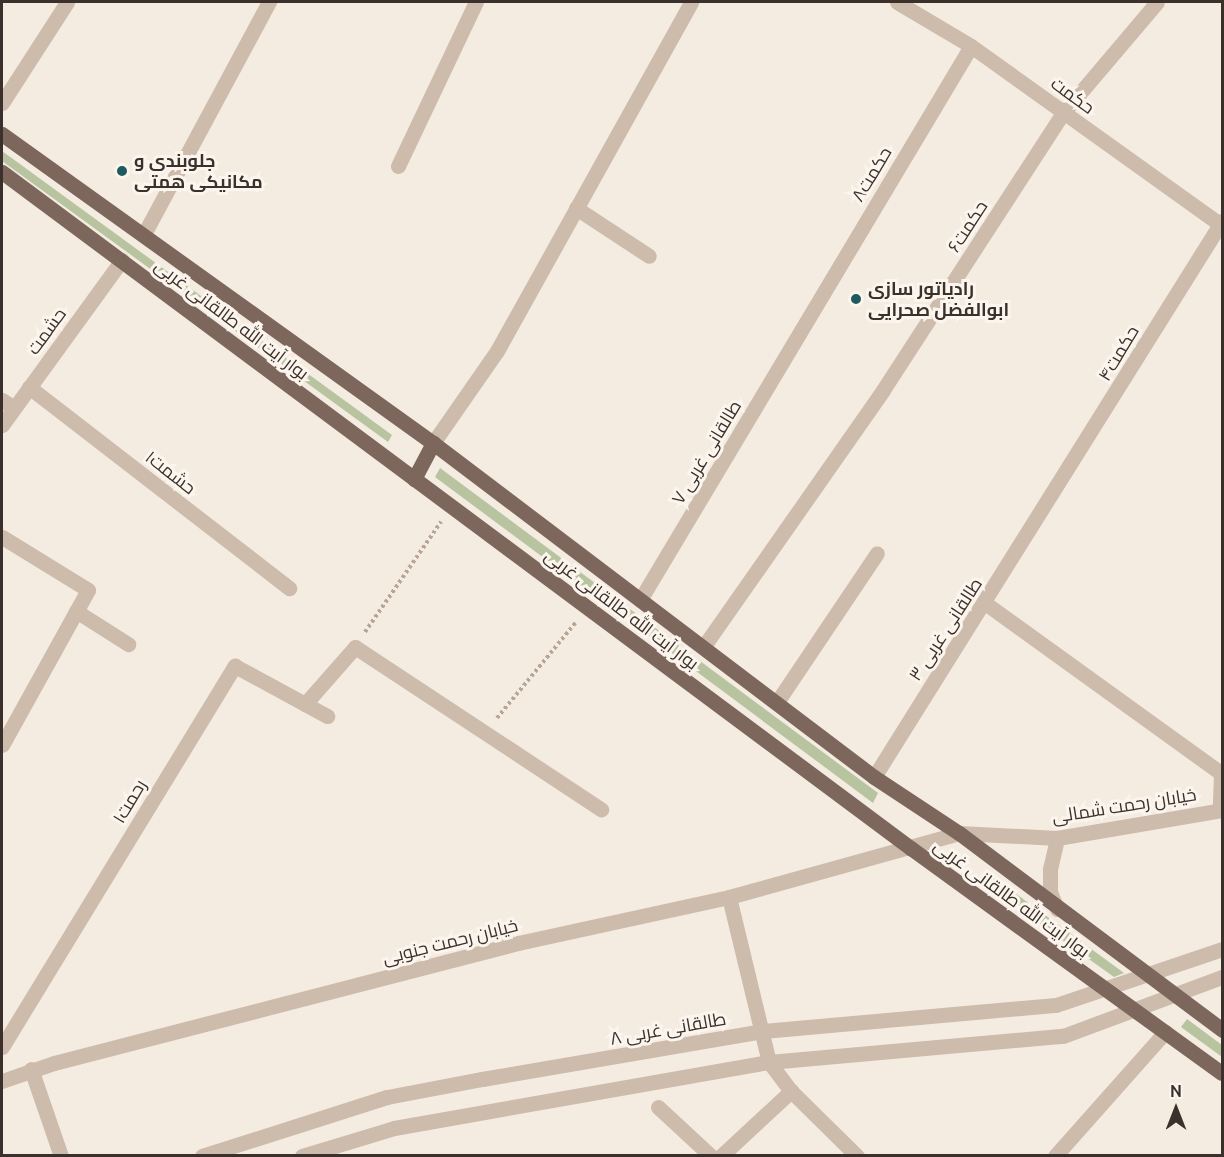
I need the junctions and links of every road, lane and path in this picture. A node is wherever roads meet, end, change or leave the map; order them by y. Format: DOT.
graph roads {
  1 [pos="67,2"];
  2 [pos="477,2"];
  3 [pos="691,2"];
  4 [pos="897,2"];
  5 [pos="1157,2"];
  6 [pos="266,3"];
  7 [pos="970,46"];
  8 [pos="2,103"];
  9 [pos="1063,113"];
  10 [pos="2,134"];
  11 [pos="398,165"];
  12 [pos="2,172"];
  13 [pos="576,208"];
  14 [pos="1222,224"];
  15 [pos="144,234"];
  16 [pos="649,256"];
  17 [pos="122,260"];
  18 [pos="805,323"];
  19 [pos="29,387"];
  20 [pos="8,404"];
  21 [pos="2,425"];
  22 [pos="433,443"];
  23 [pos="414,479"];
  24 [pos="1049,503"];
  25 [pos="451,506"];
  26 [pos="2,537"];
  27 [pos="877,553"];
  28 [pos="289,588"];
  29 [pos="640,600"];
  30 [pos="985,603"];
  31 [pos="587,608"];
  32 [pos="76,611"];
  33 [pos="128,644"];
  34 [pos="704,646"];
  35 [pos="355,647"];
  36 [pos="777,702"];
  37 [pos="305,704"];
  38 [pos="327,716"];
  39 [pos="485,733"];
  40 [pos="2,745"];
  41 [pos="874,777"];
  42 [pos="601,809"];
  43 [pos="1221,810"];
  44 [pos="960,833"];
  45 [pos="1057,838"];
  46 [pos="912,849"];
  47 [pos="729,897"];
  48 [pos="1057,909"];
  49 [pos="1222,949"];
  50 [pos="1145,974"];
  51 [pos="1222,977"];
  52 [pos="1104,988"];
  53 [pos="1172,993"];
  54 [pos="1134,1011"];
  55 [pos="1222,1030"];
  56 [pos="763,1031"];
  57 [pos="1165,1032"];
  58 [pos="2,1047"];
  59 [pos="769,1062"];
  60 [pos="31,1069"];
  61 [pos="1222,1073"];
  62 [pos="2,1081"];
  63 [pos="791,1091"];
  64 [pos="658,1107"];
  65 [pos="61,1155"];
  66 [pos="202,1155"];
  67 [pos="302,1155"];
  68 [pos="711,1155"];
  69 [pos="721,1155"];
  70 [pos="857,1155"];
  71 [pos="1055,1155"];
  1 -- 8 [label="street"];
  2 -- 11 [label="street"];
  3 -- 13 [label="street"];
  4 -- 7 [label="street, حکمت"];
  5 -- 9 [label="street, حکمت۶"];
  6 -- 15 [label="street"];
  7 -- 9 [label="street, حکمت"];
  7 -- 18 [label="street, حکمت۸"];
  9 -- 14 [label="street, حکمت"];
  9 -- 34 [label="street, حکمت۶"];
  10 -- 15 [label="main road, بوار آیت الله طالقانی غربی"];
  12 -- 17 [label="main road, بوار آیت الله طالقانی غربی"];
  13 -- 16 [label="street"];
  13 -- 22 [label="street"];
  14 -- 24 [label="street, حکمت۴"];
  15 -- 22 [label="main road, بوار آیت الله طالقانی غربی"];
  17 -- 19 [label="street, حشمت"];
  17 -- 23 [label="main road, بوار آیت الله طالقانی غربی"];
  18 -- 29 [label="street, طالقانی غربی ۷"];
  19 -- 20 [label="street, حشمت"];
  19 -- 28 [label="street, حشمت۱"];
  20 -- 21 [label="street, حشمت"];
  22 -- 23 [label="main road"];
  22 -- 29 [label="main road, بوار آیت الله طالقانی غربی"];
  23 -- 25 [label="main road, بوار آیت الله طالقانی غربی"];
  24 -- 30 [label="street, طالقانی غربی ۳"];
  25 -- 31 [label="main road, بوار آیت الله طالقانی غربی"];
  25 -- 35 [label="path"];
  26 -- 32 [label="street"];
  27 -- 36 [label="street"];
  29 -- 34 [label="main road, بوار آیت الله طالقانی غربی"];
  30 -- 41 [label="street, طالقانی غربی ۳"];
  30 -- 43 [label="street"];
  31 -- 39 [label="path"];
  31 -- 46 [label="main road, بوار آیت الله طالقانی غربی"];
  32 -- 33 [label="street"];
  32 -- 40 [label="street"];
  34 -- 36 [label="main road, بوار آیت الله طالقانی غربی"];
  35 -- 37 [label="street"];
  35 -- 39 [label="street"];
  36 -- 41 [label="main road, بوار آیت الله طالقانی غربی"];
  37 -- 38 [label="street, رحمت۱"];
  37 -- 58 [label="street, رحمت۱"];
  39 -- 42 [label="street"];
  41 -- 44 [label="main road, بوار آیت الله طالقانی غربی"];
  43 -- 45 [label="street, خیابان رحمت شمالی"];
  44 -- 45 [label="street, خیابان رحمت شمالی"];
  44 -- 46 [label="street, خیابان رحمت جنوبی"];
  44 -- 48 [label="main road, بوار آیت الله طالقانی غربی"];
  45 -- 48 [label="street"];
  46 -- 47 [label="street, خیابان رحمت جنوبی"];
  46 -- 52 [label="main road, بوار آیت الله طالقانی غربی"];
  47 -- 56 [label="street"];
  47 -- 60 [label="street, خیابان رحمت جنوبی"];
  48 -- 50 [label="main road, بوار آیت الله طالقانی غربی"];
  49 -- 50 [label="street, طالقانی غربی ۸"];
  50 -- 52 [label="street, طالقانی غربی ۸"];
  50 -- 53 [label="main road, بوار آیت الله طالقانی غربی"];
  51 -- 53 [label="street"];
  52 -- 54 [label="main road, بوار آیت الله طالقانی غربی"];
  52 -- 56 [label="street, طالقانی غربی ۸"];
  53 -- 54 [label="street"];
  53 -- 55 [label="main road, بوار آیت الله طالقانی غربی"];
  54 -- 57 [label="main road, بوار آیت الله طالقانی غربی"];
  54 -- 59 [label="street"];
  56 -- 59 [label="street"];
  56 -- 66 [label="street, طالقانی غربی ۸"];
  57 -- 61 [label="main road, بوار آیت الله طالقانی غربی"];
  57 -- 71 [label="street"];
  59 -- 63 [label="street"];
  59 -- 67 [label="street"];
  60 -- 62 [label="street, خیابان رحمت جنوبی"];
  60 -- 65 [label="street"];
  63 -- 69 [label="street"];
  63 -- 70 [label="street"];
  64 -- 68 [label="street"];
}
